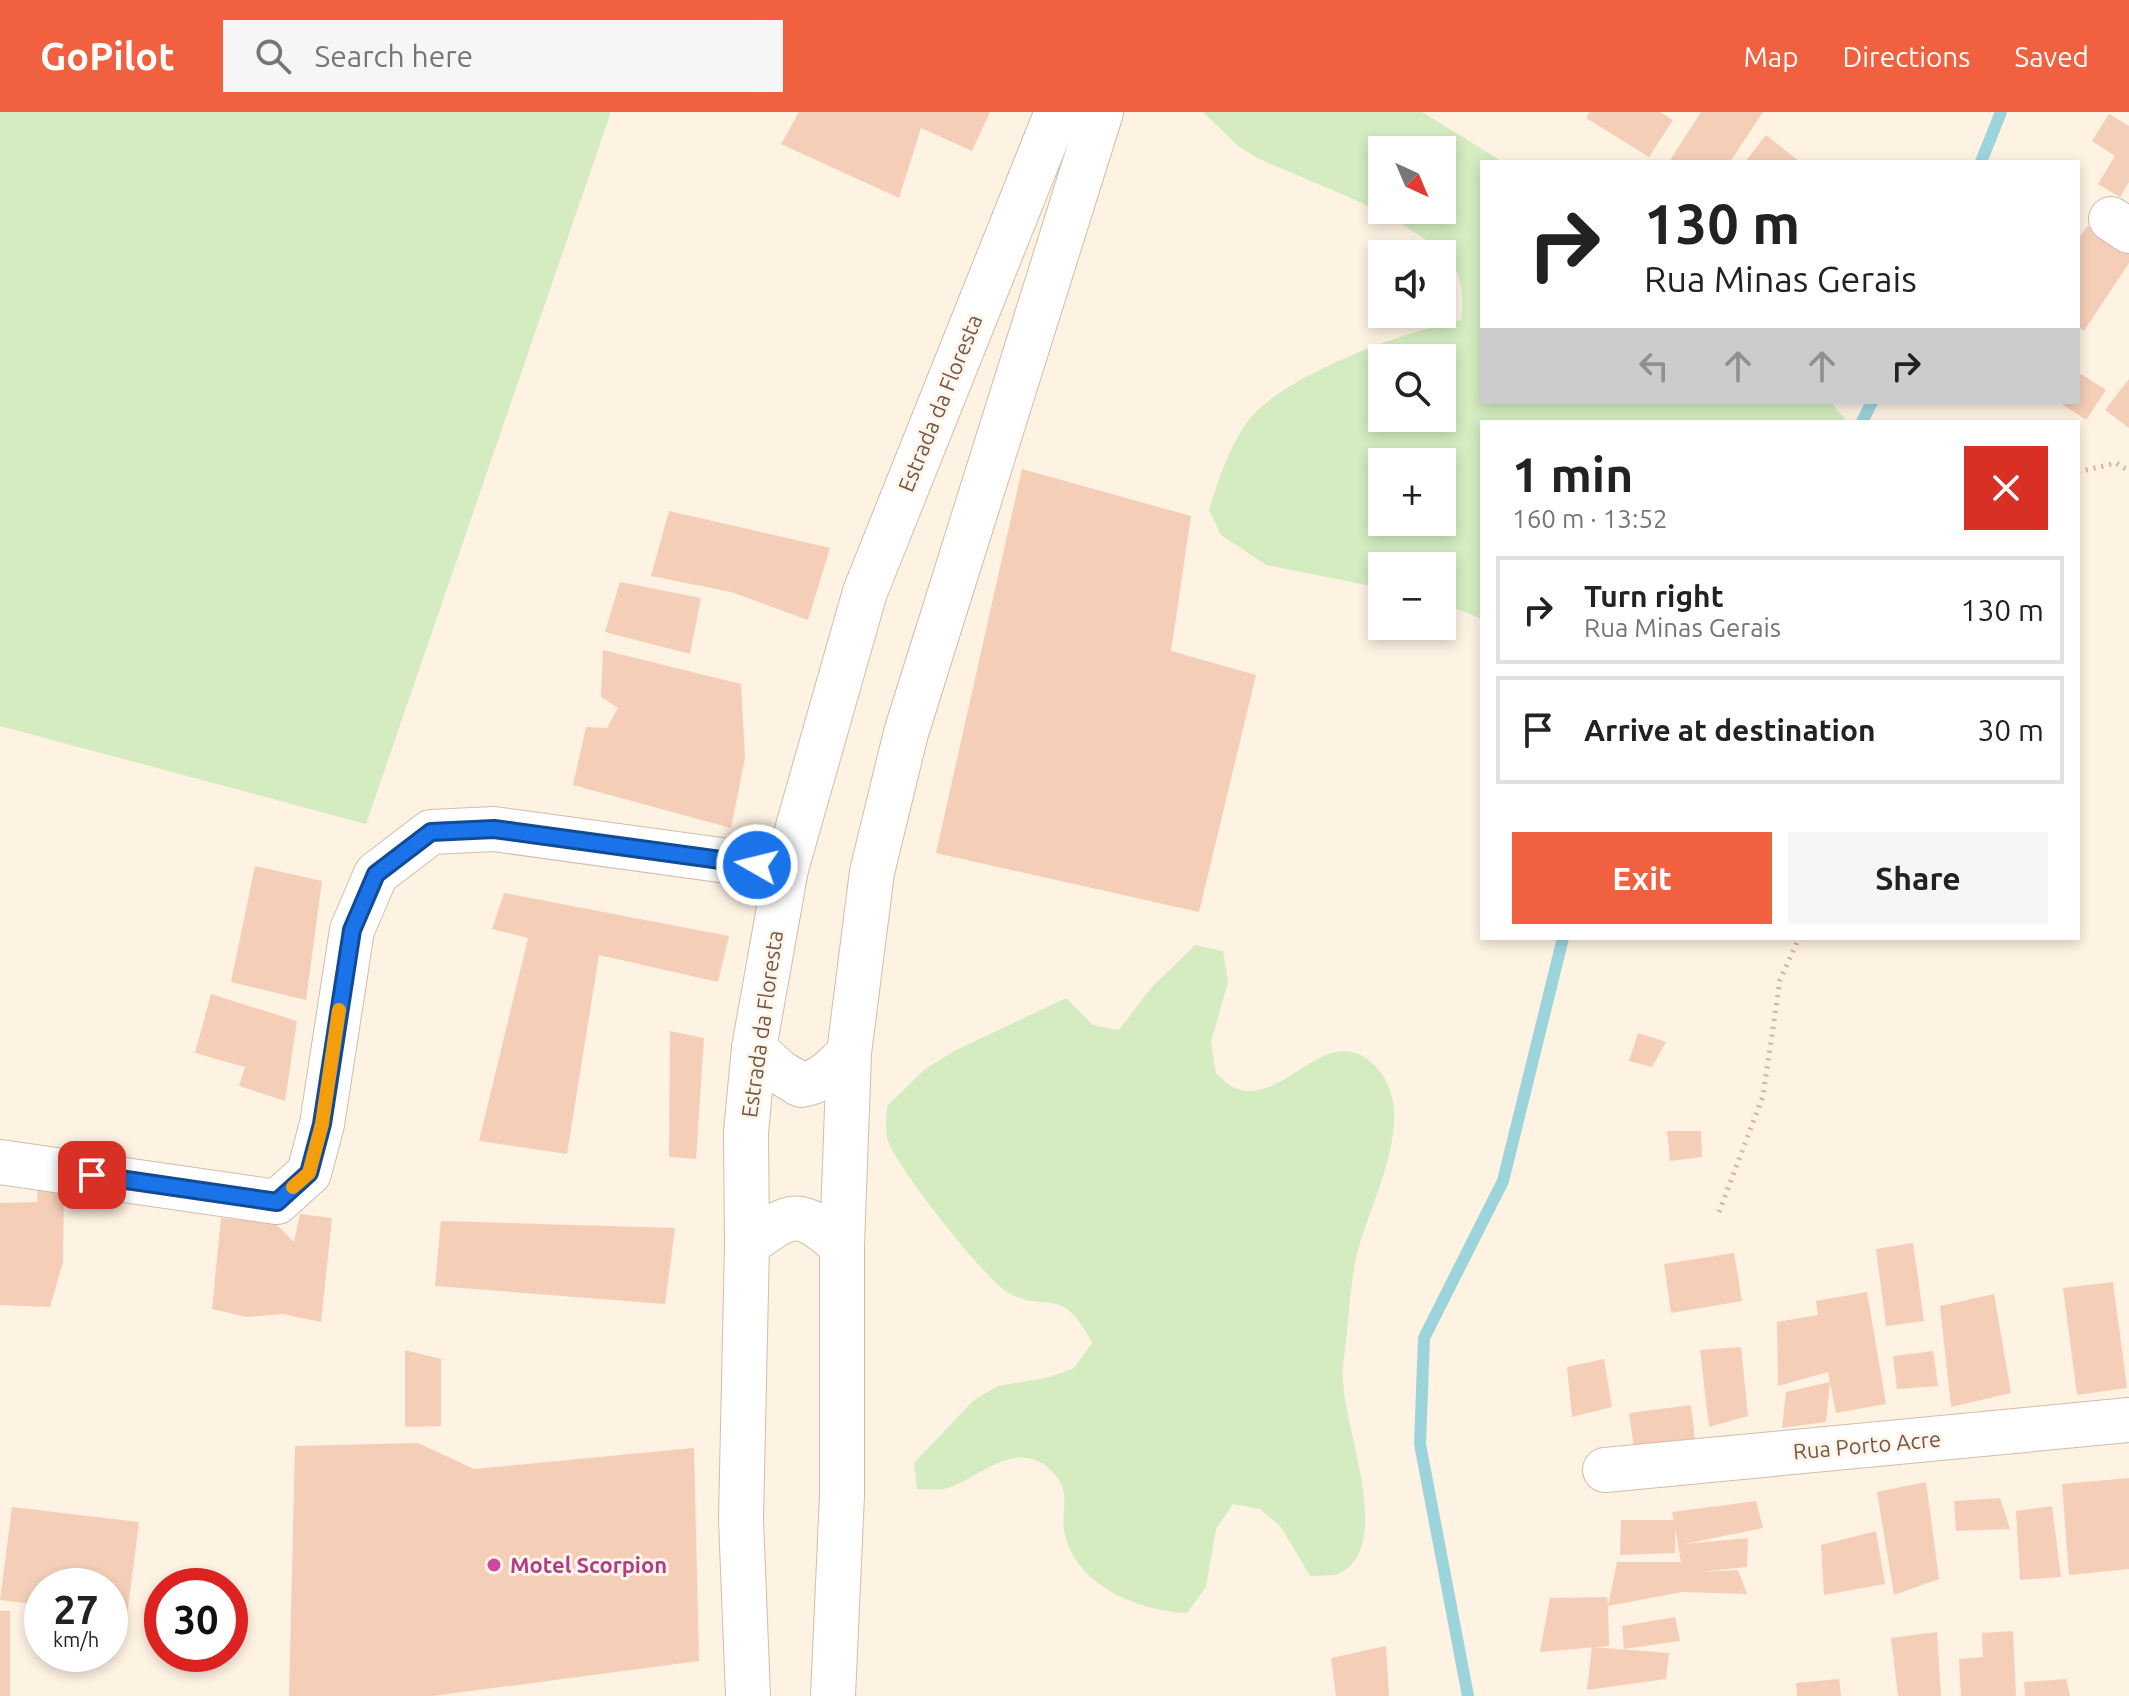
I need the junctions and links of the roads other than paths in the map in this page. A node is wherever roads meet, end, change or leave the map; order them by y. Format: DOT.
graph roads {
  1 [pos="1057,112"];
  2 [pos="1099,113"];
  3 [pos="786,869"];
  4 [pos="754,1048"];
  5 [pos="849,1053"];
  6 [pos="0,1162"];
  7 [pos="747,1245"];
  8 [pos="842,1246"];
  9 [pos="2129,1420"];
  10 [pos="1605,1470"];
  11 [pos="748,1696"];
  12 [pos="833,1696"];
  1 -- 3 [label="main road, Estrada da Floresta"];
  2 -- 5 [label="main road"];
  3 -- 4 [label="main road, Estrada da Floresta"];
  3 -- 6 [label="main road"];
  4 -- 5 [label="main road"];
  4 -- 7 [label="main road, Estrada da Floresta"];
  5 -- 8 [label="main road"];
  7 -- 8 [label="main road"];
  7 -- 11 [label="main road, Estrada da Floresta"];
  8 -- 12 [label="main road"];
  9 -- 10 [label="main road, Rua Porto Acre"];
}
